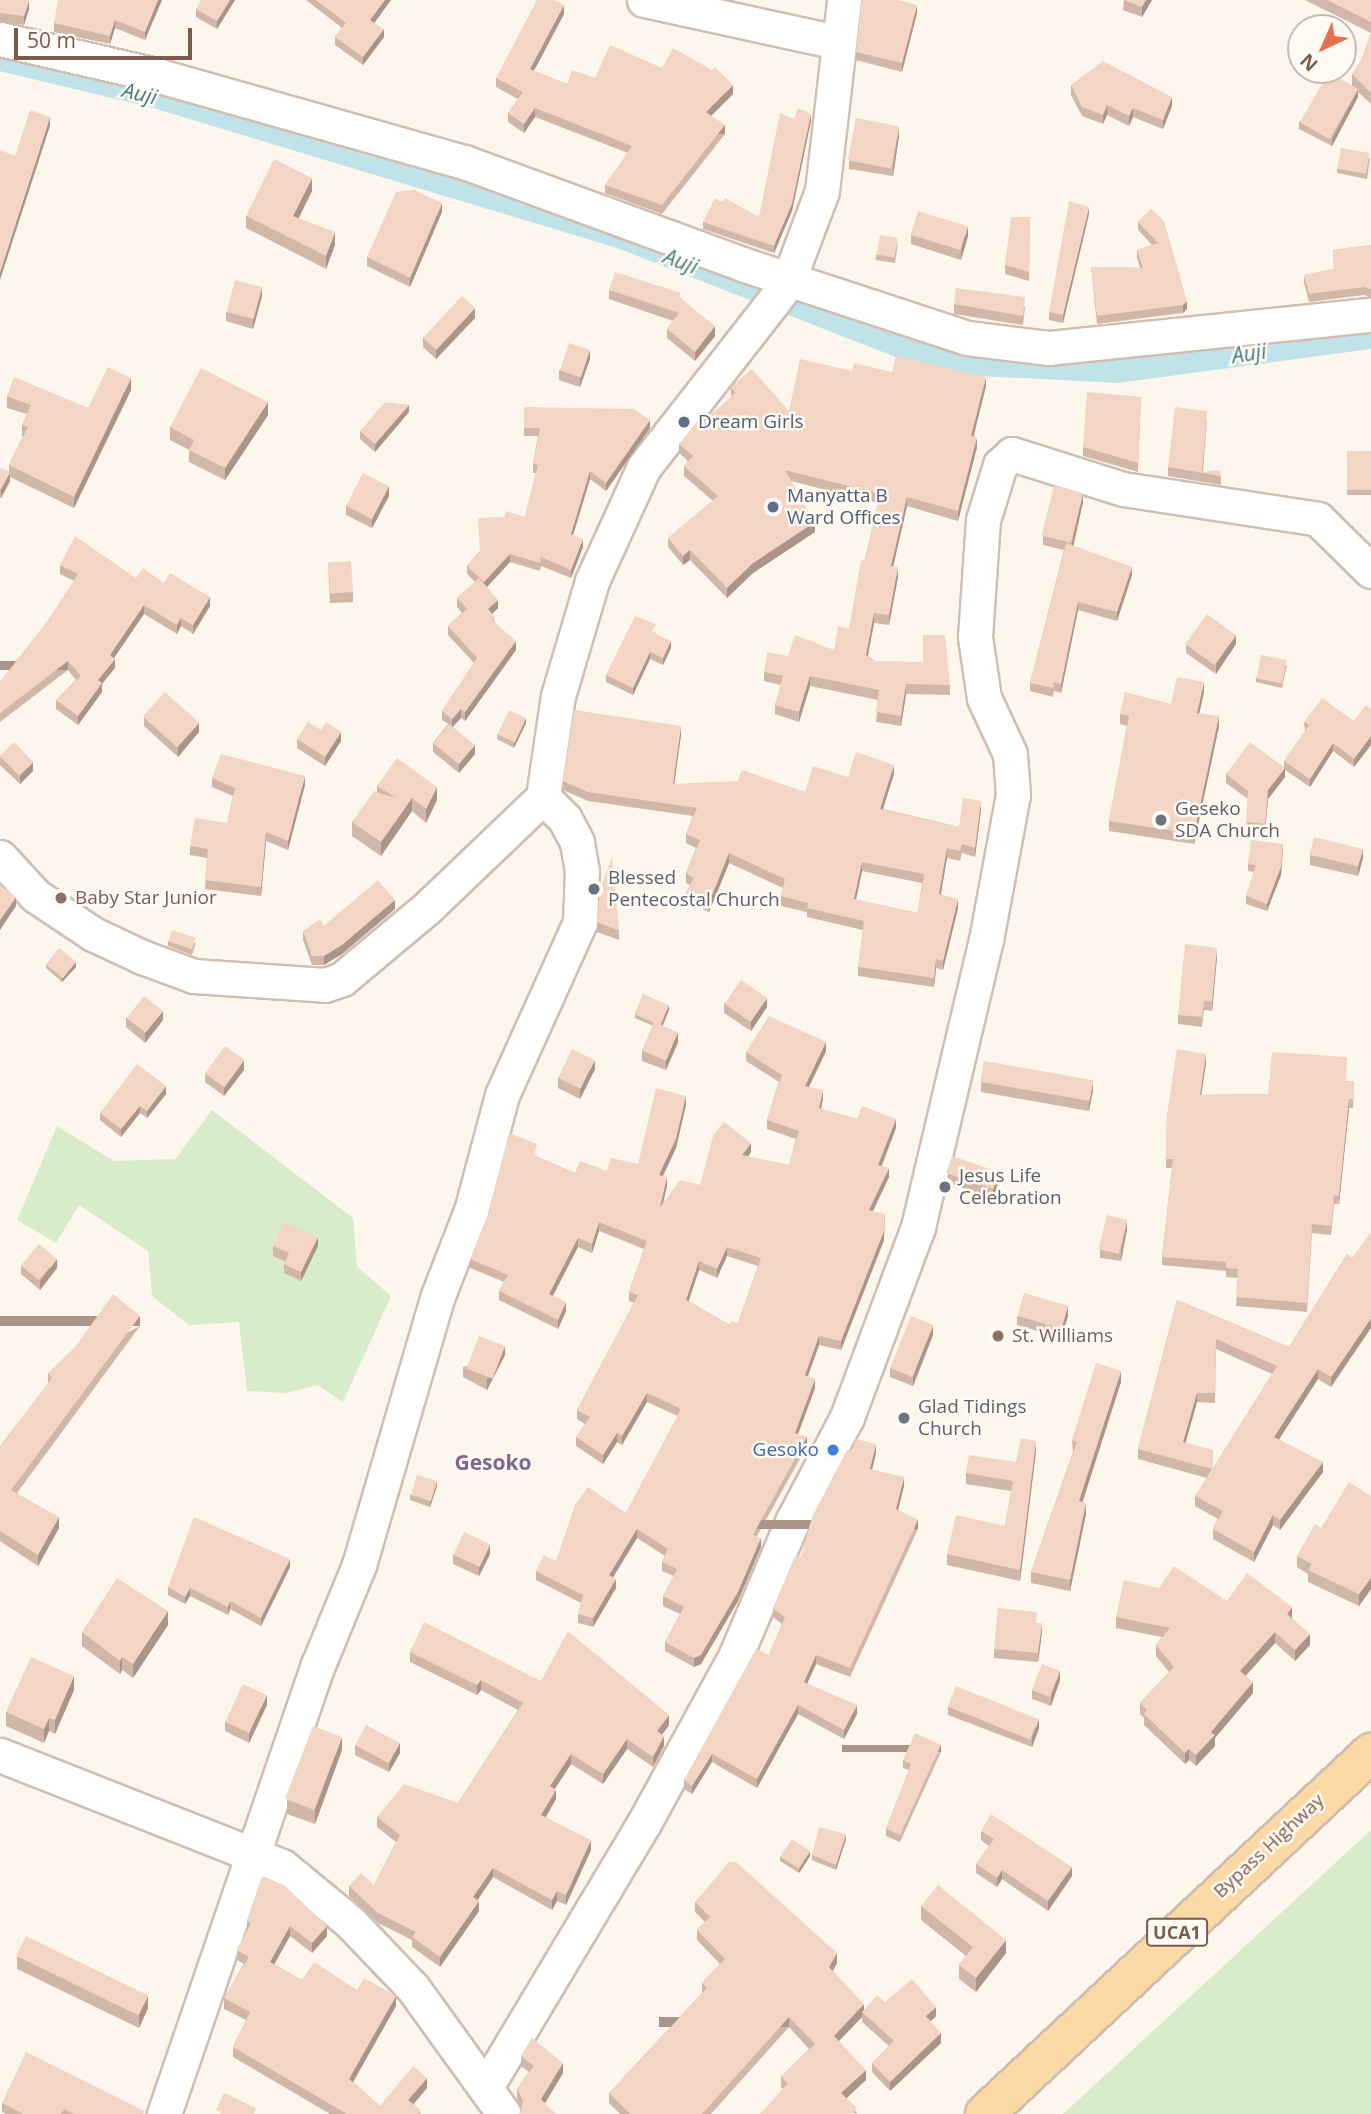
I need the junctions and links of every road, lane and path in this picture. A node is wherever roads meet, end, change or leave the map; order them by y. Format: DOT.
graph roads {
  1 [pos="643,0"];
  2 [pos="844,0"];
  3 [pos="0,39"];
  4 [pos="837,42"];
  5 [pos="783,289"];
  6 [pos="1371,316"];
  7 [pos="1371,571"];
  8 [pos="543,797"];
  9 [pos="0,857"];
  10 [pos="1371,1752"];
  11 [pos="0,1755"];
  12 [pos="255,1853"];
  13 [pos="495,2100"];
  14 [pos="164,2114"];
  15 [pos="985,2114"];
  1 -- 4 [label="street"];
  2 -- 4 [label="street"];
  3 -- 5 [label="street"];
  4 -- 5 [label="street"];
  5 -- 6 [label="street"];
  5 -- 8 [label="street"];
  7 -- 13 [label="street"];
  8 -- 9 [label="street"];
  8 -- 12 [label="street"];
  10 -- 15 [label="main road, Bypass Highway / UCA1"];
  11 -- 12 [label="street"];
  12 -- 13 [label="street"];
  12 -- 14 [label="street"];
}
